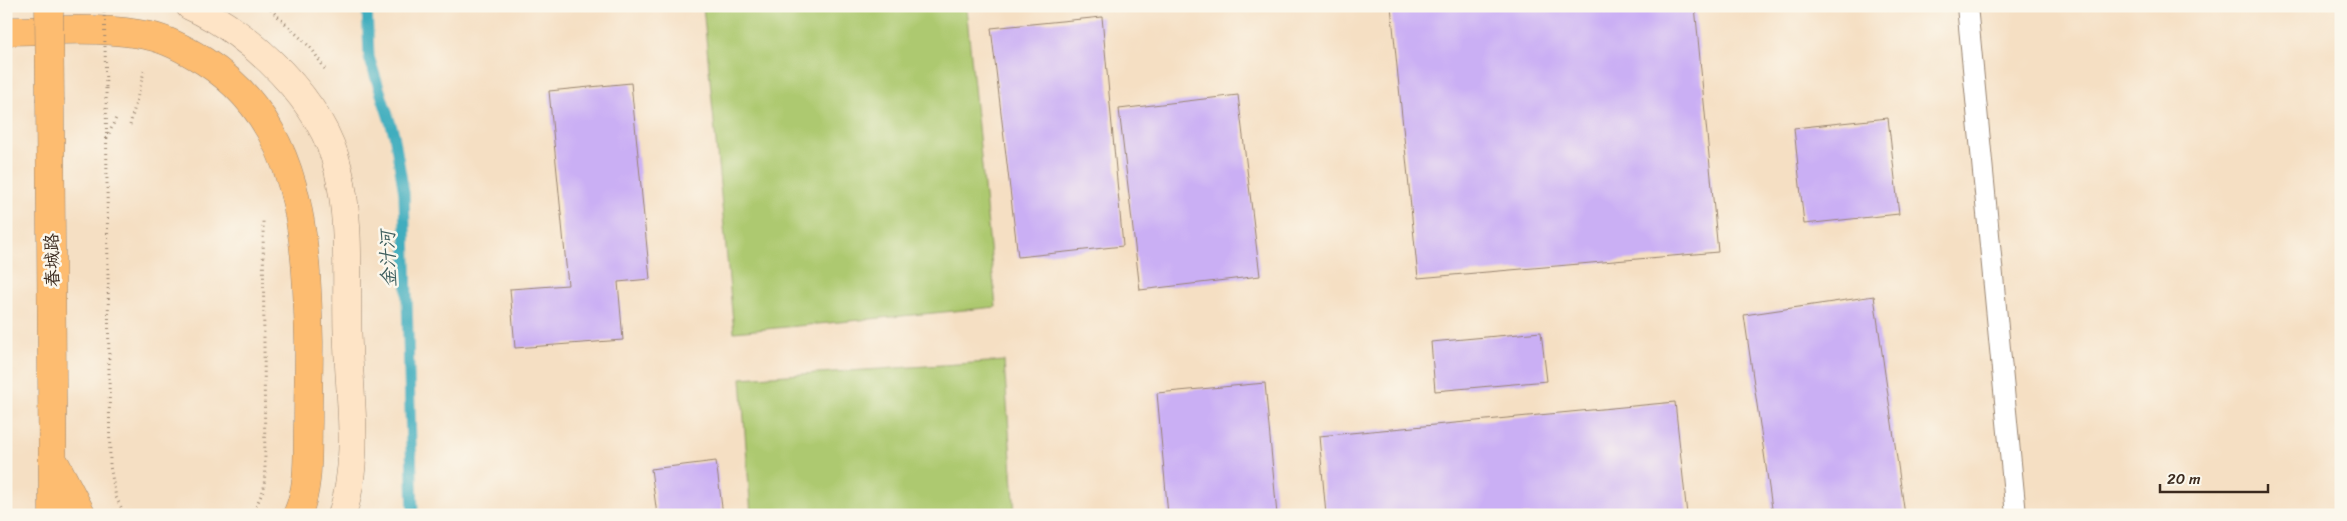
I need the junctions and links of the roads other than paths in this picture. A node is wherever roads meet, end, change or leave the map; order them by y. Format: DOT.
graph roads {
  1 [pos="49,6"];
  2 [pos="190,6"];
  3 [pos="1967,6"];
  4 [pos="6,32"];
  5 [pos="54,461"];
  6 [pos="53,515"];
  7 [pos="82,515"];
  8 [pos="297,515"];
  9 [pos="342,515"];
  10 [pos="2016,515"];
  1 -- 5 [label="main road, 春城路, bridge"];
  2 -- 9 [label="main road"];
  3 -- 10 [label="lane"];
  4 -- 8 [label="main road"];
  5 -- 6 [label="main road, 春城路"];
  5 -- 7 [label="main road"];
}
